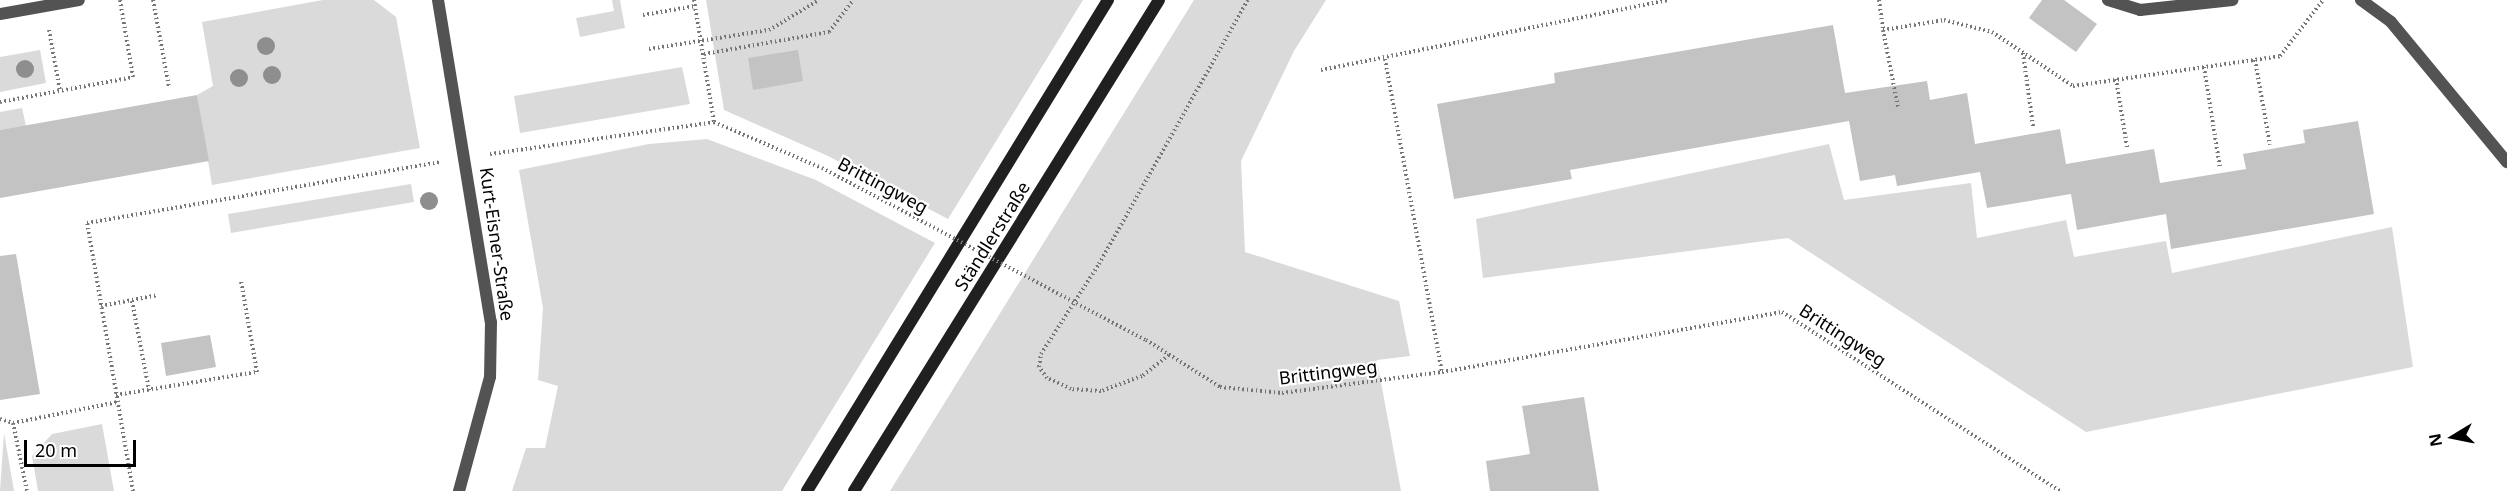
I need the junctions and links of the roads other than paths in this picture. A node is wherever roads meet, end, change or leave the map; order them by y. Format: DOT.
graph roads {
  1 [pos="79,0"];
  2 [pos="438,0"];
  3 [pos="1108,0"];
  4 [pos="1159,0"];
  5 [pos="2108,0"];
  6 [pos="2232,0"];
  7 [pos="2361,0"];
  8 [pos="0,14"];
  9 [pos="2507,162"];
  10 [pos="459,491"];
  11 [pos="807,491"];
  12 [pos="854,491"];
  1 -- 8 [label="street"];
  2 -- 10 [label="street, Kurt-Eisner-Straße"];
  3 -- 11 [label="main road, Ständlerstraße"];
  4 -- 12 [label="main road, Ständlerstraße"];
  5 -- 6 [label="street"];
  7 -- 9 [label="street"];
}
